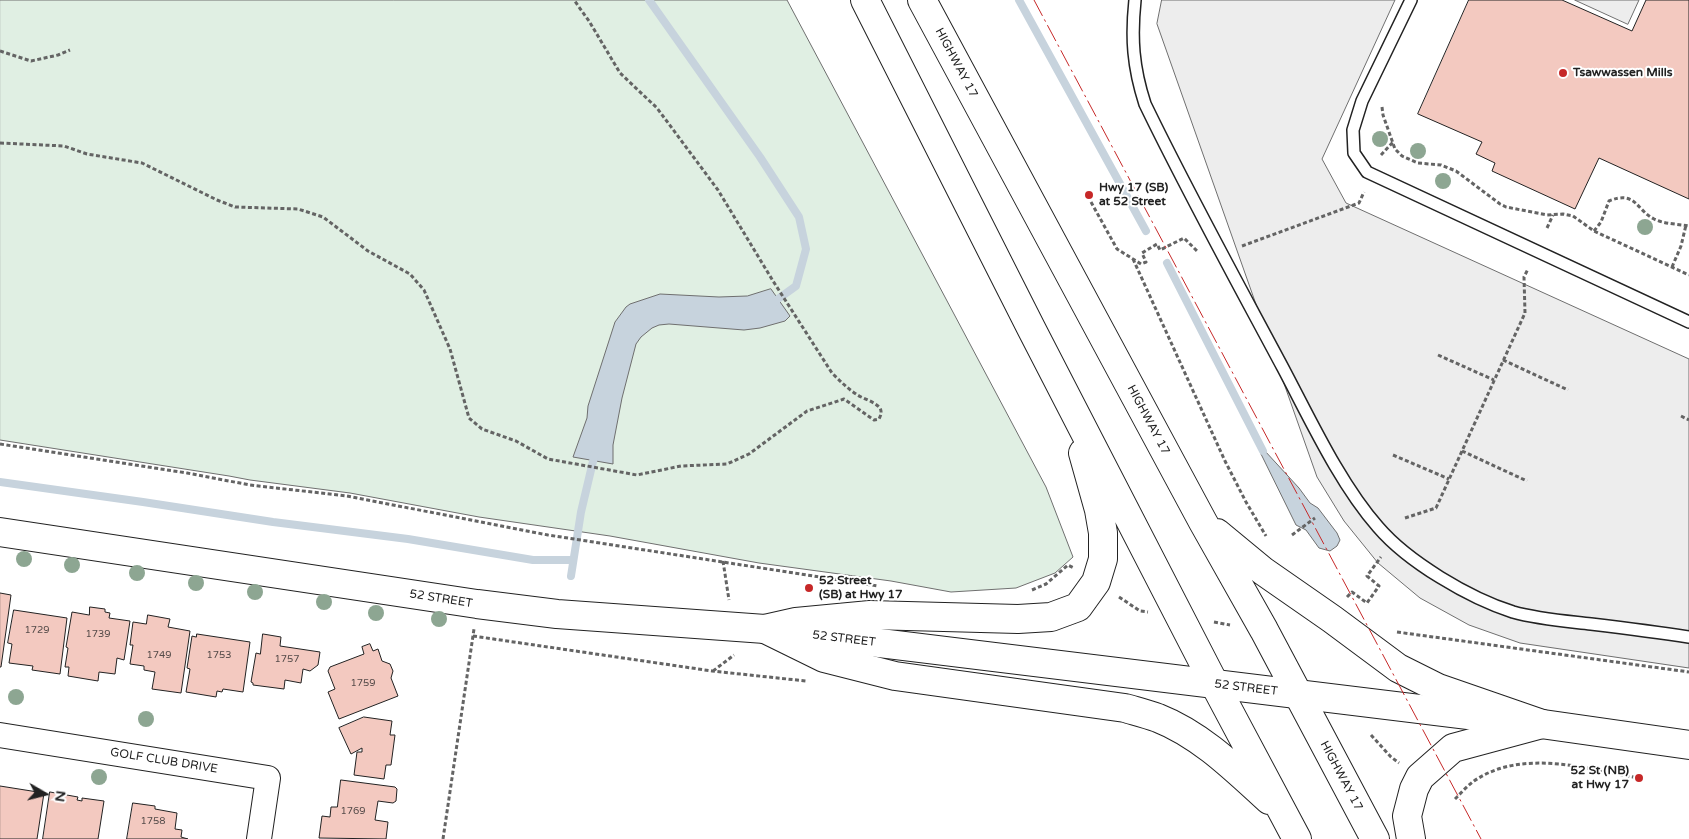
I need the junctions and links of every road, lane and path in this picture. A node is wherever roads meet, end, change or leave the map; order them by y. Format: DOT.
graph roads {
  1 [pos="574,0"];
  2 [pos="865,0"];
  3 [pos="1135,0"];
  4 [pos="1411,0"];
  5 [pos="931,4"];
  6 [pos="70,50"];
  7 [pos="0,51"];
  8 [pos="1383,103"];
  9 [pos="1393,142"];
  10 [pos="0,143"];
  11 [pos="1381,154"];
  12 [pos="1364,192"];
  13 [pos="1091,202"];
  14 [pos="1553,215"];
  15 [pos="1687,226"];
  16 [pos="1547,228"];
  17 [pos="1594,231"];
  18 [pos="1242,246"];
  19 [pos="1200,255"];
  20 [pos="1133,259"];
  21 [pos="1672,268"];
  22 [pos="1528,269"];
  23 [pos="1689,275"];
  24 [pos="1689,322"];
  25 [pos="1438,355"];
  26 [pos="1503,360"];
  27 [pos="1494,380"];
  28 [pos="1568,390"];
  29 [pos="1065,394"];
  30 [pos="1681,416"];
  31 [pos="1689,420"];
  32 [pos="0,444"];
  33 [pos="1462,452"];
  34 [pos="1393,455"];
  35 [pos="1449,479"];
  36 [pos="1527,481"];
  37 [pos="1315,518"];
  38 [pos="1405,518"];
  39 [pos="1204,522"];
  40 [pos="0,532"];
  41 [pos="1292,534"];
  42 [pos="1272,542"];
  43 [pos="1382,555"];
  44 [pos="723,562"];
  45 [pos="882,587"];
  46 [pos="1118,596"];
  47 [pos="729,601"];
  48 [pos="1342,603"];
  49 [pos="477,604"];
  50 [pos="1140,611"];
  51 [pos="765,629"];
  52 [pos="1392,630"];
  53 [pos="472,636"];
  54 [pos="1689,637"];
  55 [pos="712,671"];
  56 [pos="1689,672"];
  57 [pos="1215,685"];
  58 [pos="1297,694"];
  59 [pos="1542,724"];
  60 [pos="0,734"];
  61 [pos="1371,735"];
  62 [pos="1689,745"];
  63 [pos="1391,757"];
  64 [pos="1640,778"];
  65 [pos="1455,799"];
  66 [pos="1283,813"];
  67 [pos="259,839"];
  68 [pos="443,839"];
  69 [pos="1297,839"];
  70 [pos="1375,839"];
  71 [pos="1411,839"];
  1 -- 10 [label="path"];
  2 -- 29 [label="main road"];
  3 -- 54 [label="lane"];
  4 -- 24 [label="lane"];
  5 -- 39 [label="main road, HIGHWAY 17"];
  6 -- 7 [label="path"];
  8 -- 9 [label="path"];
  9 -- 11 [label="path"];
  9 -- 14 [label="path"];
  12 -- 18 [label="path"];
  13 -- 20 [label="path"];
  14 -- 16 [label="path"];
  14 -- 17 [label="path"];
  15 -- 17 [label="path"];
  15 -- 21 [label="path"];
  17 -- 21 [label="path"];
  19 -- 20 [label="path"];
  20 -- 42 [label="path"];
  21 -- 23 [label="path"];
  22 -- 26 [label="path"];
  25 -- 27 [label="path"];
  26 -- 27 [label="path"];
  26 -- 28 [label="path"];
  27 -- 33 [label="path"];
  29 -- 51 [label="main road"];
  29 -- 57 [label="main road"];
  30 -- 31 [label="path"];
  32 -- 44 [label="path"];
  33 -- 35 [label="path"];
  33 -- 36 [label="path"];
  34 -- 35 [label="path"];
  35 -- 38 [label="path"];
  37 -- 41 [label="path"];
  39 -- 58 [label="main road, HIGHWAY 17"];
  39 -- 59 [label="main road"];
  40 -- 49 [label="main road, 52 STREET"];
  43 -- 48 [label="path"];
  44 -- 45 [label="path"];
  44 -- 47 [label="path"];
  46 -- 50 [label="path"];
  49 -- 51 [label="main road, 52 STREET"];
  49 -- 53 [label="path"];
  51 -- 57 [label="main road, 52 STREET"];
  51 -- 66 [label="main road"];
  52 -- 56 [label="path"];
  53 -- 55 [label="path"];
  53 -- 68 [label="path"];
  57 -- 58 [label="main road, 52 STREET"];
  57 -- 66 [label="main road"];
  58 -- 59 [label="main road, 52 STREET"];
  58 -- 70 [label="main road, HIGHWAY 17"];
  59 -- 62 [label="main road, 52 STREET"];
  59 -- 71 [label="main road"];
  60 -- 67 [label="street, GOLF CLUB DRIVE"];
  61 -- 63 [label="path"];
  64 -- 65 [label="path"];
  66 -- 69 [label="main road"];
}
